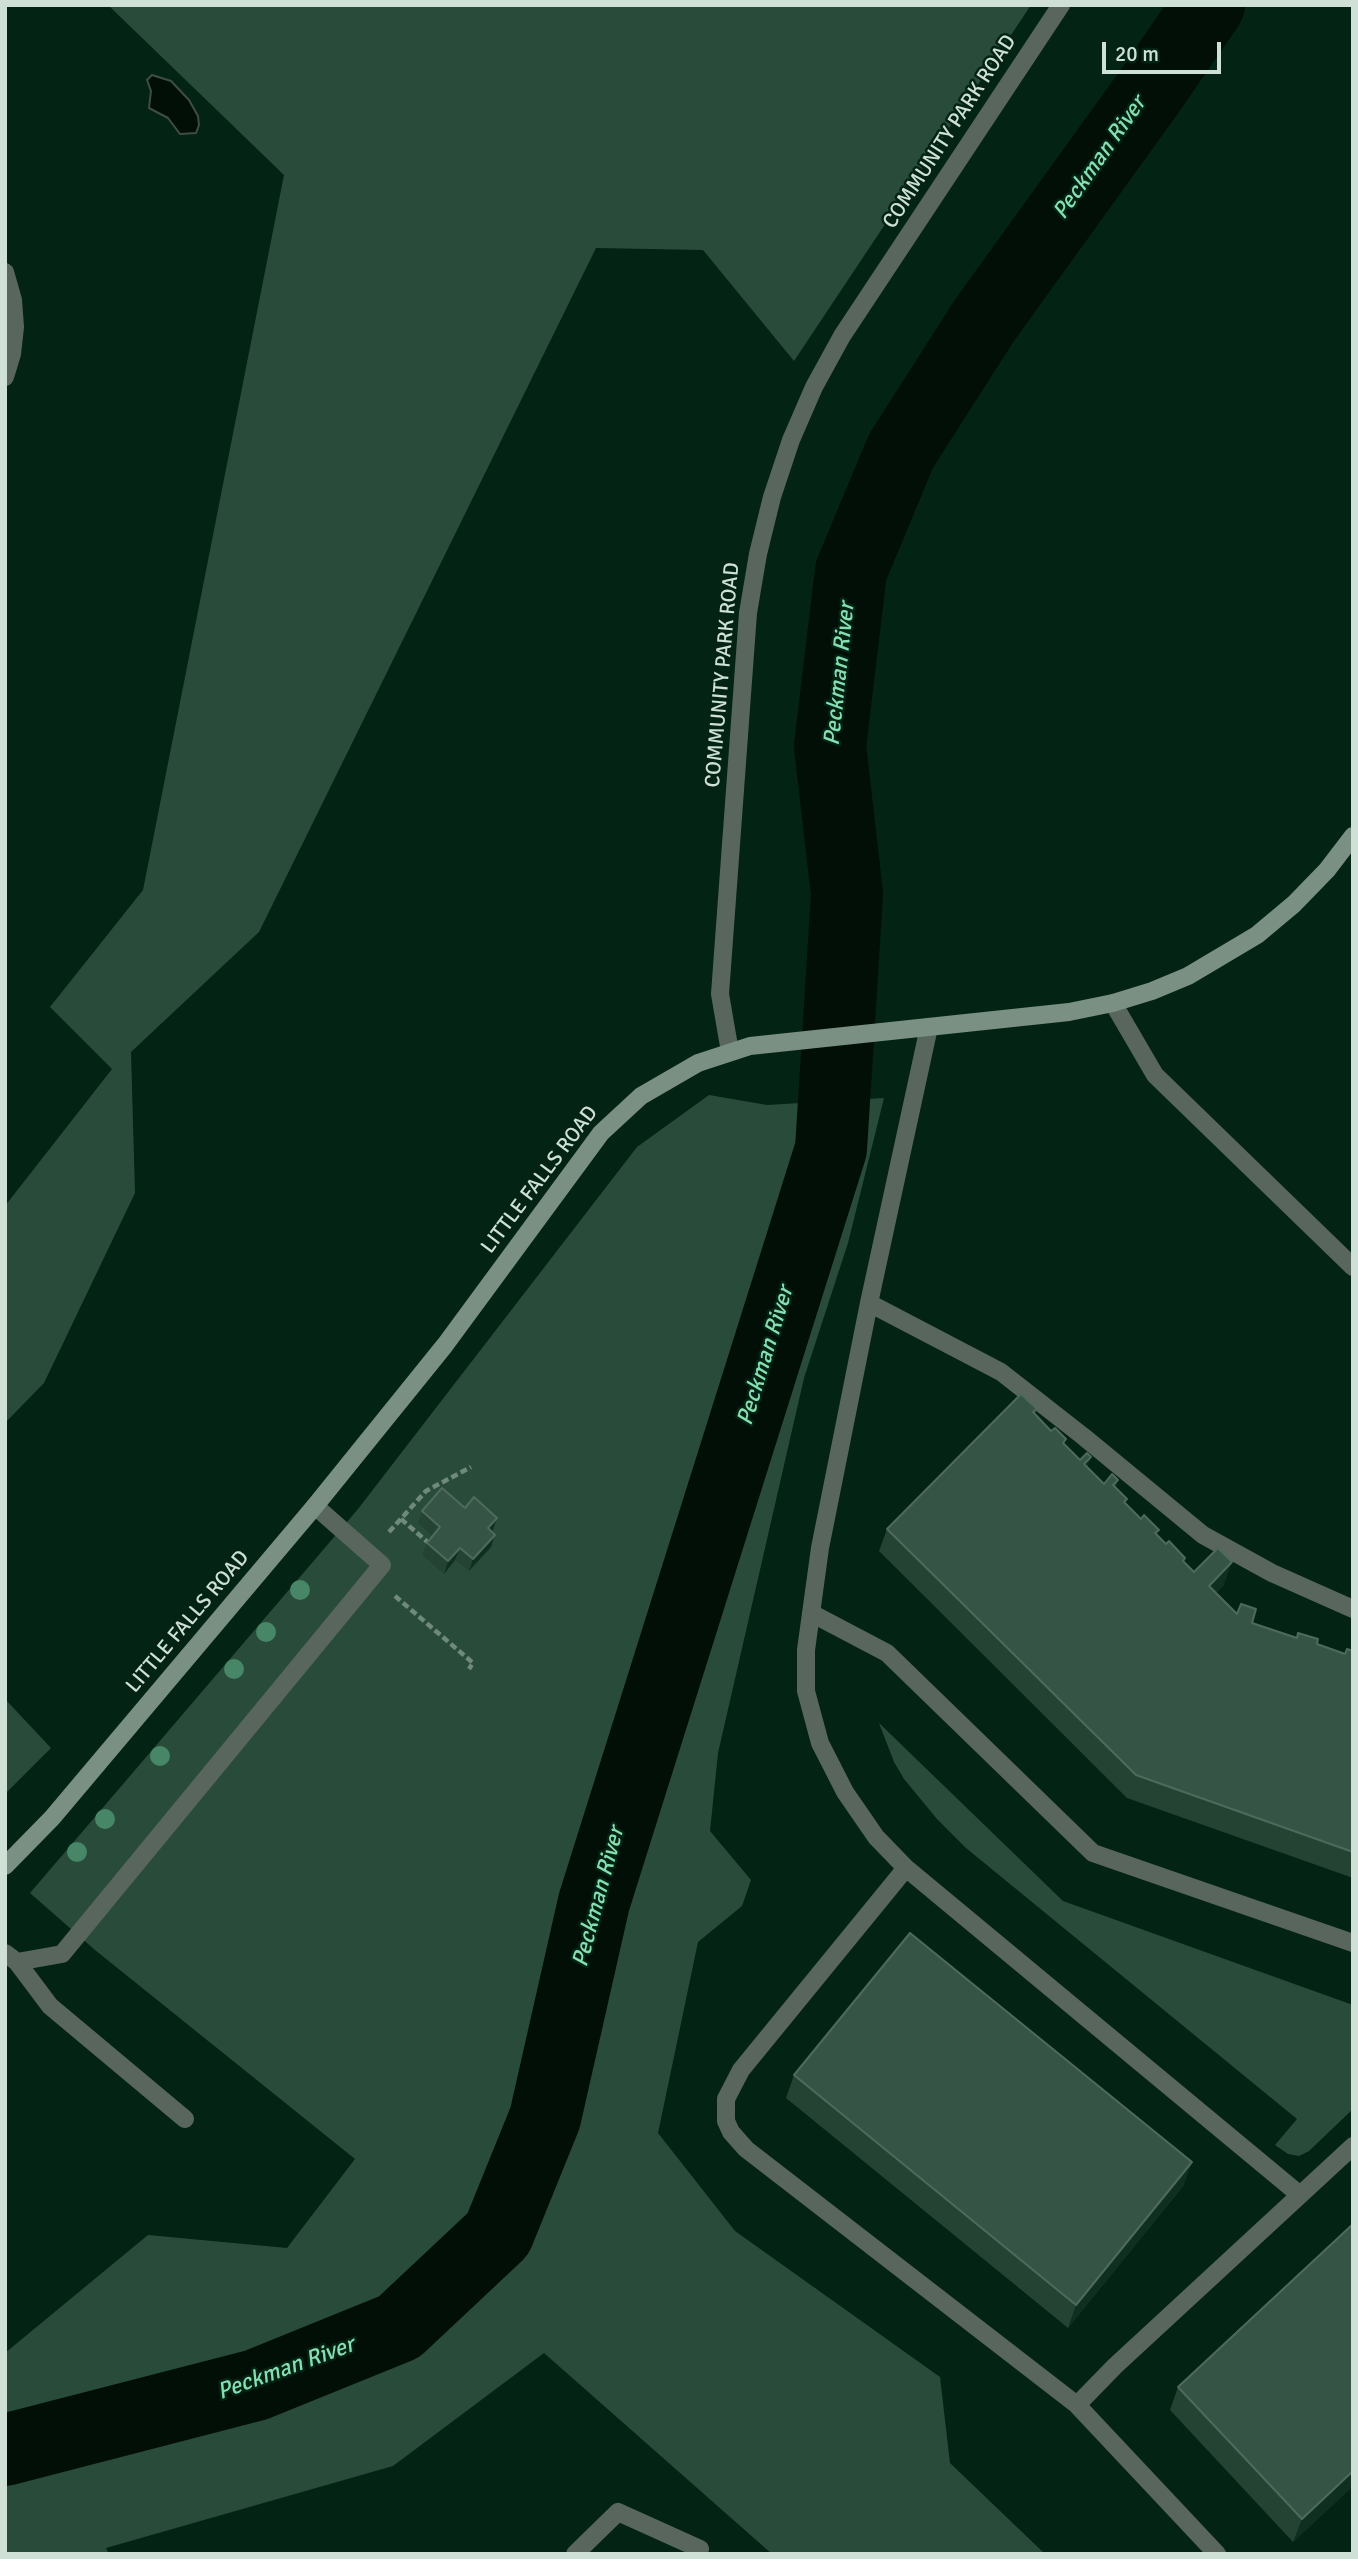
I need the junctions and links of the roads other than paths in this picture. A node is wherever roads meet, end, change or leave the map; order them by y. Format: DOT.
graph roads {
  1 [pos="1061,5"];
  2 [pos="5,272"];
  3 [pos="5,377"];
  4 [pos="1353,836"];
  5 [pos="1113,1003"];
  6 [pos="929,1027"];
  7 [pos="730,1052"];
  8 [pos="1353,1267"];
  9 [pos="869,1303"];
  10 [pos="315,1506"];
  11 [pos="1353,1609"];
  12 [pos="811,1613"];
  13 [pos="5,1866"];
  14 [pos="906,1868"];
  15 [pos="1353,1943"];
  16 [pos="11,1958"];
  17 [pos="185,2119"];
  18 [pos="1353,2146"];
  19 [pos="1300,2195"];
  20 [pos="1077,2405"];
  21 [pos="700,2552"];
  22 [pos="575,2554"];
  23 [pos="1217,2554"];
  1 -- 7 [label="street, COMMUNITY PARK ROAD"];
  2 -- 3 [label="street"];
  4 -- 5 [label="street, LITTLE FALLS ROAD"];
  5 -- 6 [label="street, LITTLE FALLS ROAD"];
  5 -- 8 [label="street"];
  6 -- 7 [label="street, LITTLE FALLS ROAD"];
  6 -- 9 [label="street"];
  7 -- 10 [label="street, LITTLE FALLS ROAD"];
  9 -- 11 [label="street"];
  9 -- 12 [label="street"];
  10 -- 13 [label="street, LITTLE FALLS ROAD"];
  10 -- 16 [label="street"];
  12 -- 14 [label="street"];
  12 -- 15 [label="street"];
  14 -- 19 [label="street"];
  14 -- 20 [label="street"];
  16 -- 17 [label="street"];
  18 -- 19 [label="street"];
  19 -- 20 [label="street"];
  20 -- 23 [label="street"];
  21 -- 22 [label="street"];
}
